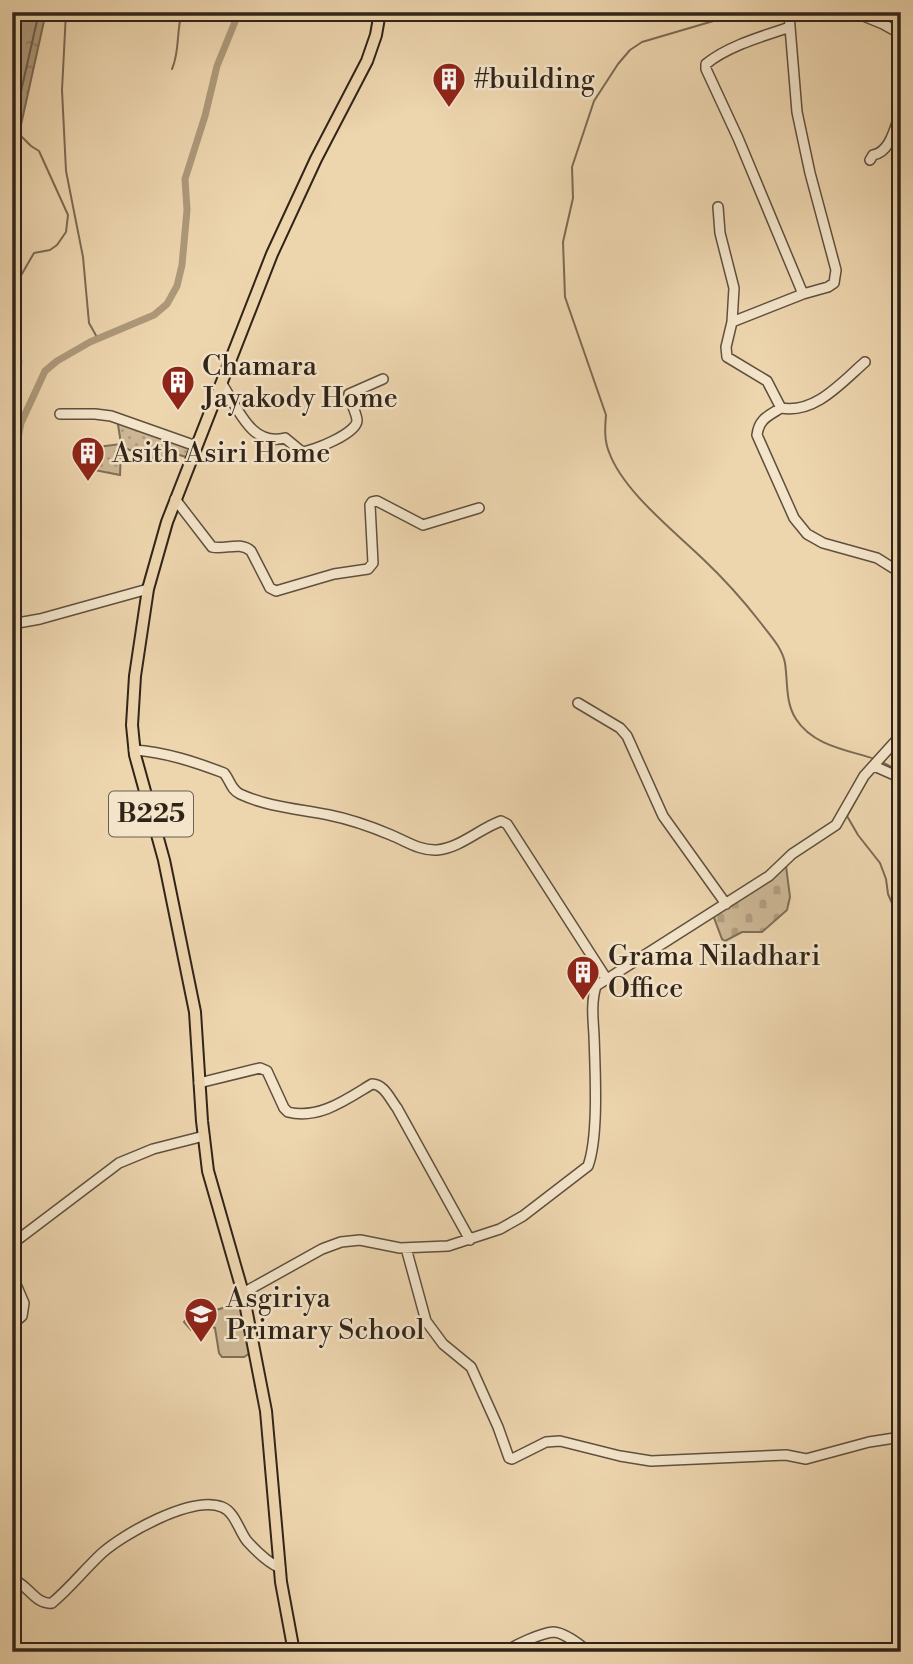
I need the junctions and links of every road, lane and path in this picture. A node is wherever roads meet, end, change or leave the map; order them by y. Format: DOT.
graph roads {
  1 [pos="380,12"];
  2 [pos="789,12"];
  3 [pos="854,12"];
  4 [pos="790,27"];
  5 [pos="901,34"];
  6 [pos="901,111"];
  7 [pos="870,160"];
  8 [pos="718,207"];
  9 [pos="803,294"];
  10 [pos="733,321"];
  11 [pos="865,362"];
  12 [pos="383,379"];
  13 [pos="222,384"];
  14 [pos="780,408"];
  15 [pos="60,414"];
  16 [pos="196,446"];
  17 [pos="175,499"];
  18 [pos="479,508"];
  19 [pos="901,573"];
  20 [pos="148,589"];
  21 [pos="12,624"];
  22 [pos="578,704"];
  23 [pos="901,735"];
  24 [pos="134,750"];
  25 [pos="874,766"];
  26 [pos="901,778"];
  27 [pos="726,904"];
  28 [pos="607,978"];
  29 [pos="199,1083"];
  30 [pos="204,1136"];
  31 [pos="470,1240"];
  32 [pos="12,1244"];
  33 [pos="406,1248"];
  34 [pos="12,1275"];
  35 [pos="243,1293"];
  36 [pos="12,1325"];
  37 [pos="901,1437"];
  38 [pos="279,1568"];
  39 [pos="12,1579"];
  40 [pos="294,1652"];
  41 [pos="505,1652"];
  42 [pos="589,1652"];
  1 -- 13 [label="main road, B225"];
  2 -- 4 [label="street"];
  3 -- 5 [label="street"];
  4 -- 9 [label="street"];
  4 -- 9 [label="street"];
  6 -- 7 [label="street"];
  8 -- 10 [label="street"];
  9 -- 10 [label="street"];
  10 -- 14 [label="street"];
  11 -- 14 [label="street"];
  12 -- 13 [label="street"];
  13 -- 16 [label="main road, B225"];
  14 -- 19 [label="street"];
  15 -- 16 [label="street"];
  16 -- 17 [label="main road, B225"];
  17 -- 18 [label="street"];
  17 -- 20 [label="main road, B225"];
  20 -- 21 [label="street"];
  20 -- 24 [label="main road, B225"];
  22 -- 27 [label="street"];
  23 -- 25 [label="street"];
  24 -- 28 [label="street"];
  24 -- 29 [label="main road, B225"];
  25 -- 26 [label="street"];
  25 -- 27 [label="street"];
  27 -- 28 [label="street"];
  28 -- 31 [label="street"];
  29 -- 30 [label="main road, B225"];
  29 -- 31 [label="street"];
  30 -- 32 [label="street"];
  30 -- 35 [label="main road, B225"];
  31 -- 33 [label="street"];
  33 -- 35 [label="street"];
  33 -- 37 [label="street"];
  34 -- 36 [label="street"];
  35 -- 38 [label="main road, B225"];
  38 -- 39 [label="street"];
  38 -- 40 [label="main road, B225"];
  41 -- 42 [label="street"];
}
